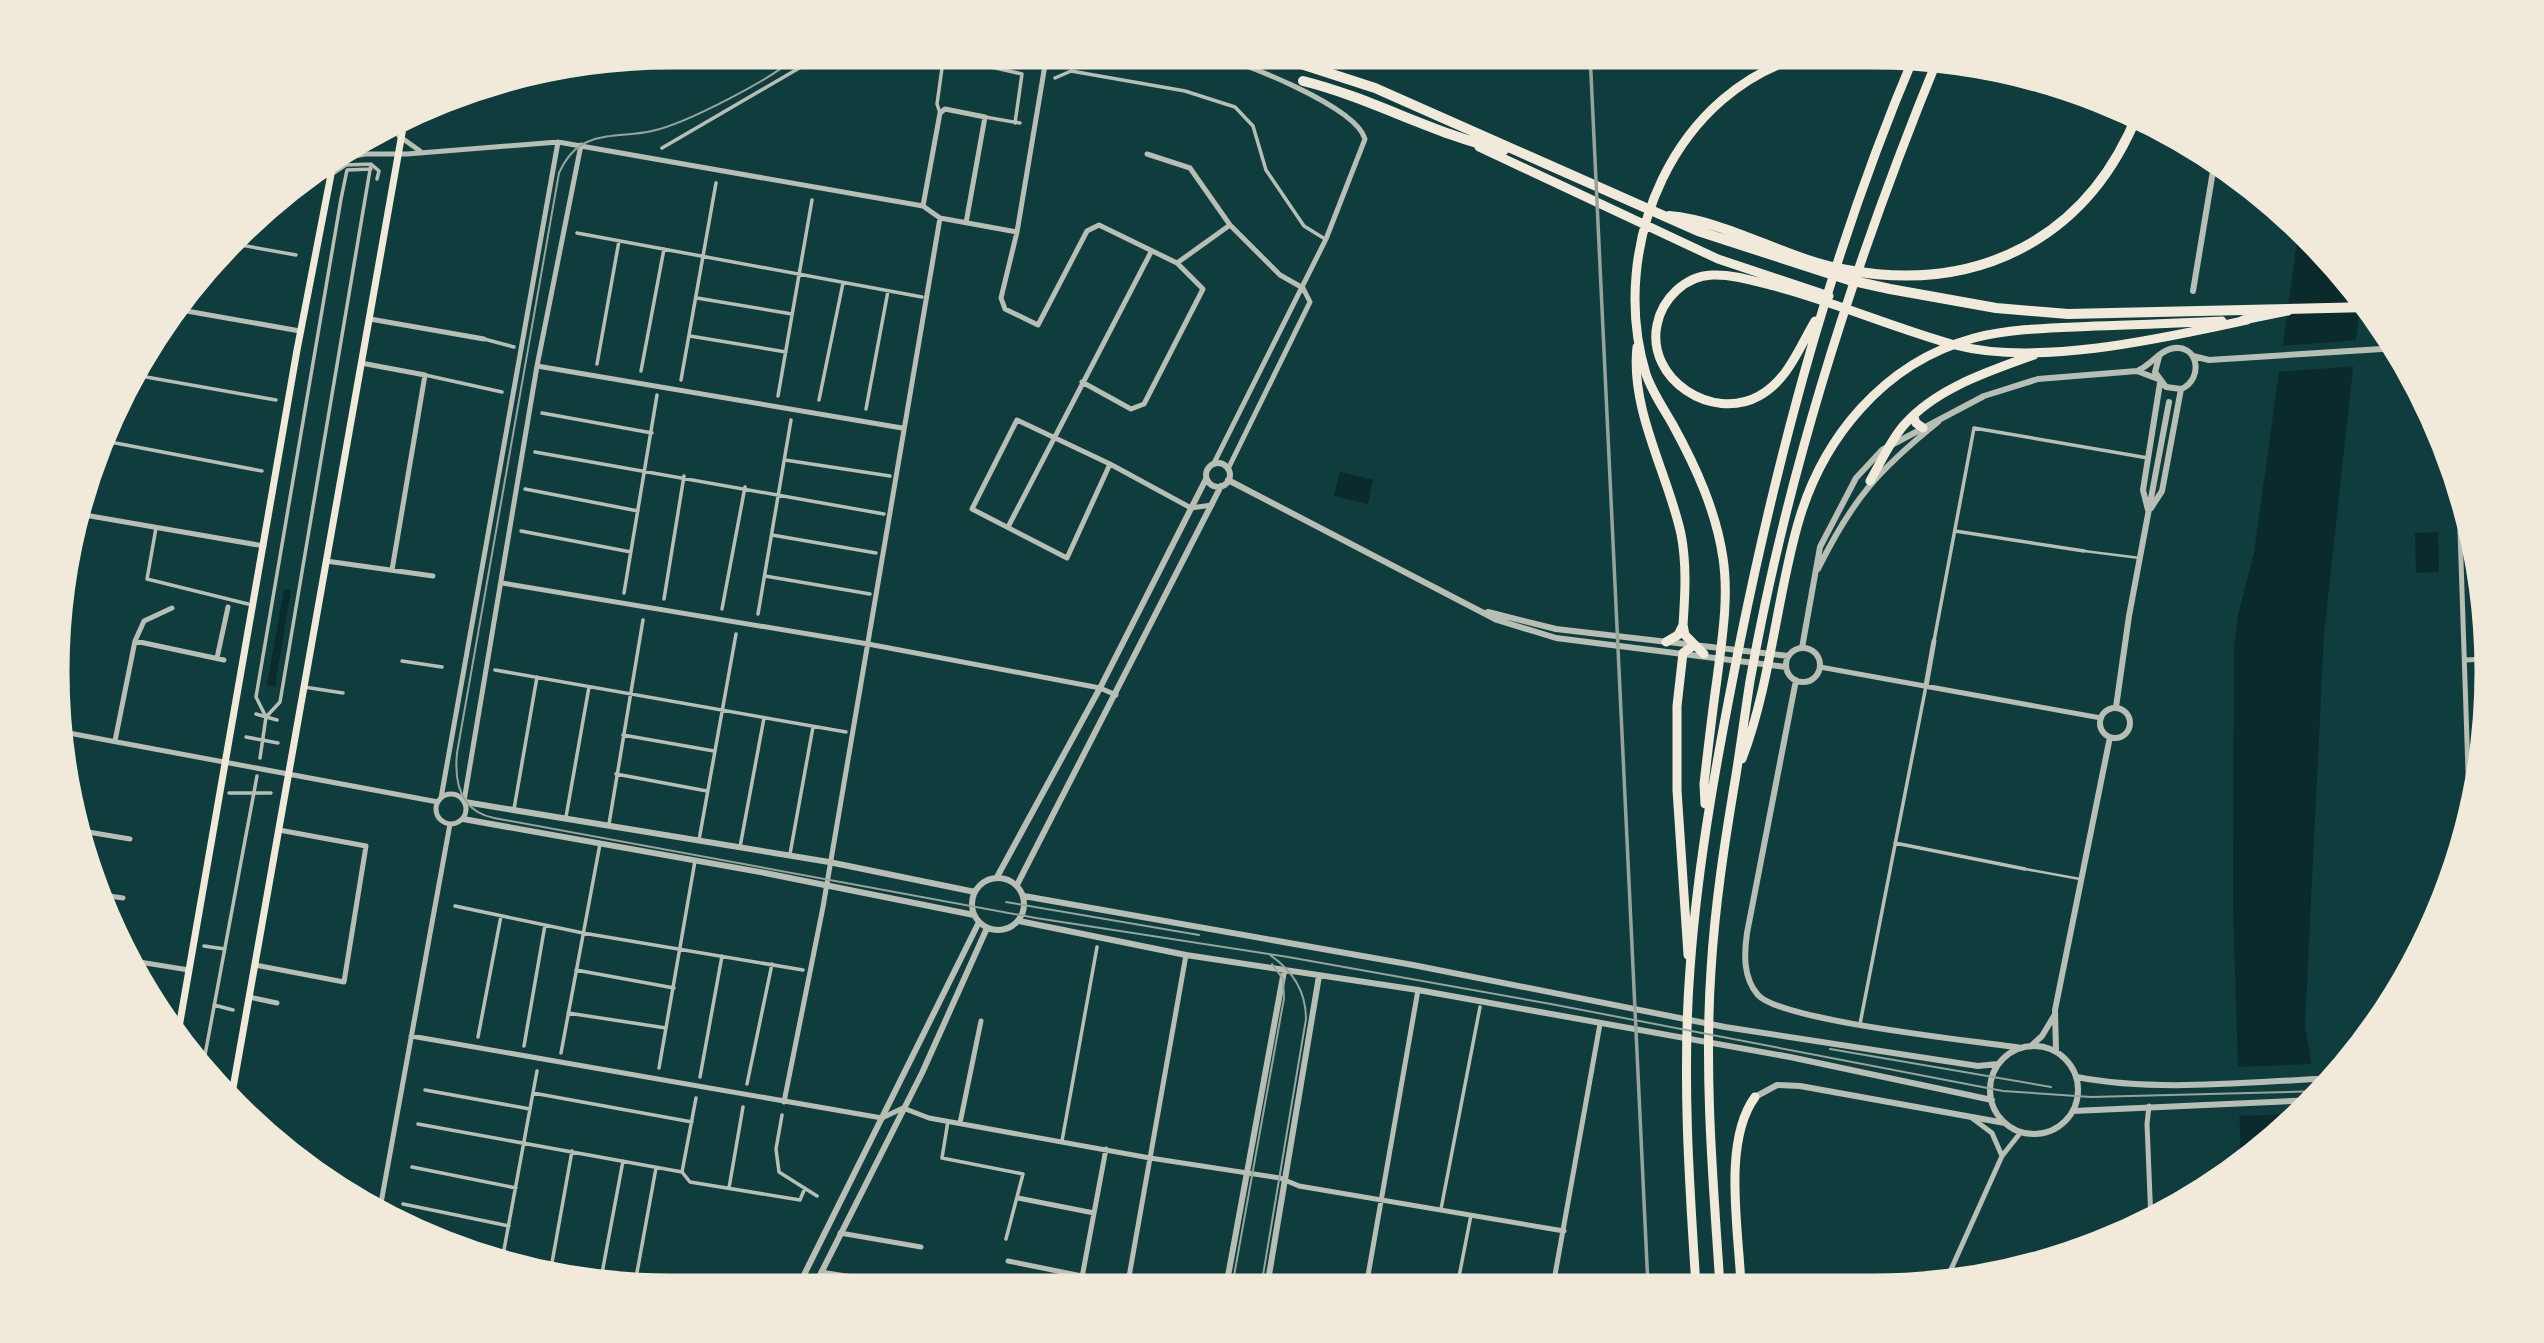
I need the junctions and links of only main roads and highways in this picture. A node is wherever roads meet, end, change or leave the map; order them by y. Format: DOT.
graph roads {
  1 [pos="1304,65"];
  2 [pos="1780,65"];
  3 [pos="1910,66"];
  4 [pos="1934,68"];
  5 [pos="1303,81"];
  6 [pos="2133,123"];
  7 [pos="402,128"];
  8 [pos="1468,142"];
  9 [pos="1522,154"];
  10 [pos="332,168"];
  11 [pos="1658,215"];
  12 [pos="2358,307"];
  13 [pos="2306,308"];
  14 [pos="1819,313"];
  15 [pos="2247,320"];
  16 [pos="1888,322"];
  17 [pos="1637,342"];
  18 [pos="2046,351"];
  19 [pos="1914,417"];
  20 [pos="1923,428"];
  21 [pos="1870,481"];
  22 [pos="1683,625"];
  23 [pos="1666,642"];
  24 [pos="1694,645"];
  25 [pos="1704,654"];
  26 [pos="1735,777"];
  27 [pos="1706,816"];
  28 [pos="1690,967"];
  29 [pos="179,1026"];
  30 [pos="232,1091"];
  31 [pos="1755,1097"];
  32 [pos="1696,1278"];
  33 [pos="1719,1278"];
  34 [pos="1741,1278"];
  1 -- 9 [label="highway"];
  2 -- 17 [label="highway"];
  3 -- 14 [label="highway"];
  4 -- 26 [label="highway"];
  5 -- 8 [label="highway"];
  6 -- 11 [label="highway"];
  7 -- 30 [label="main road"];
  8 -- 9 [label="highway"];
  8 -- 16 [label="highway"];
  9 -- 11 [label="highway"];
  10 -- 29 [label="main road"];
  11 -- 13 [label="highway"];
  12 -- 13 [label="highway"];
  13 -- 15 [label="highway"];
  14 -- 16 [label="highway"];
  14 -- 27 [label="highway"];
  15 -- 18 [label="highway"];
  15 -- 26 [label="highway"];
  16 -- 18 [label="highway"];
  17 -- 22 [label="highway"];
  17 -- 27 [label="highway"];
  18 -- 19 [label="highway"];
  19 -- 20 [label="highway"];
  19 -- 21 [label="highway"];
  22 -- 23 [label="highway"];
  22 -- 24 [label="highway"];
  24 -- 25 [label="highway"];
  24 -- 28 [label="highway"];
  26 -- 33 [label="highway"];
  27 -- 28 [label="highway"];
  28 -- 32 [label="highway"];
  31 -- 34 [label="highway"];
}
